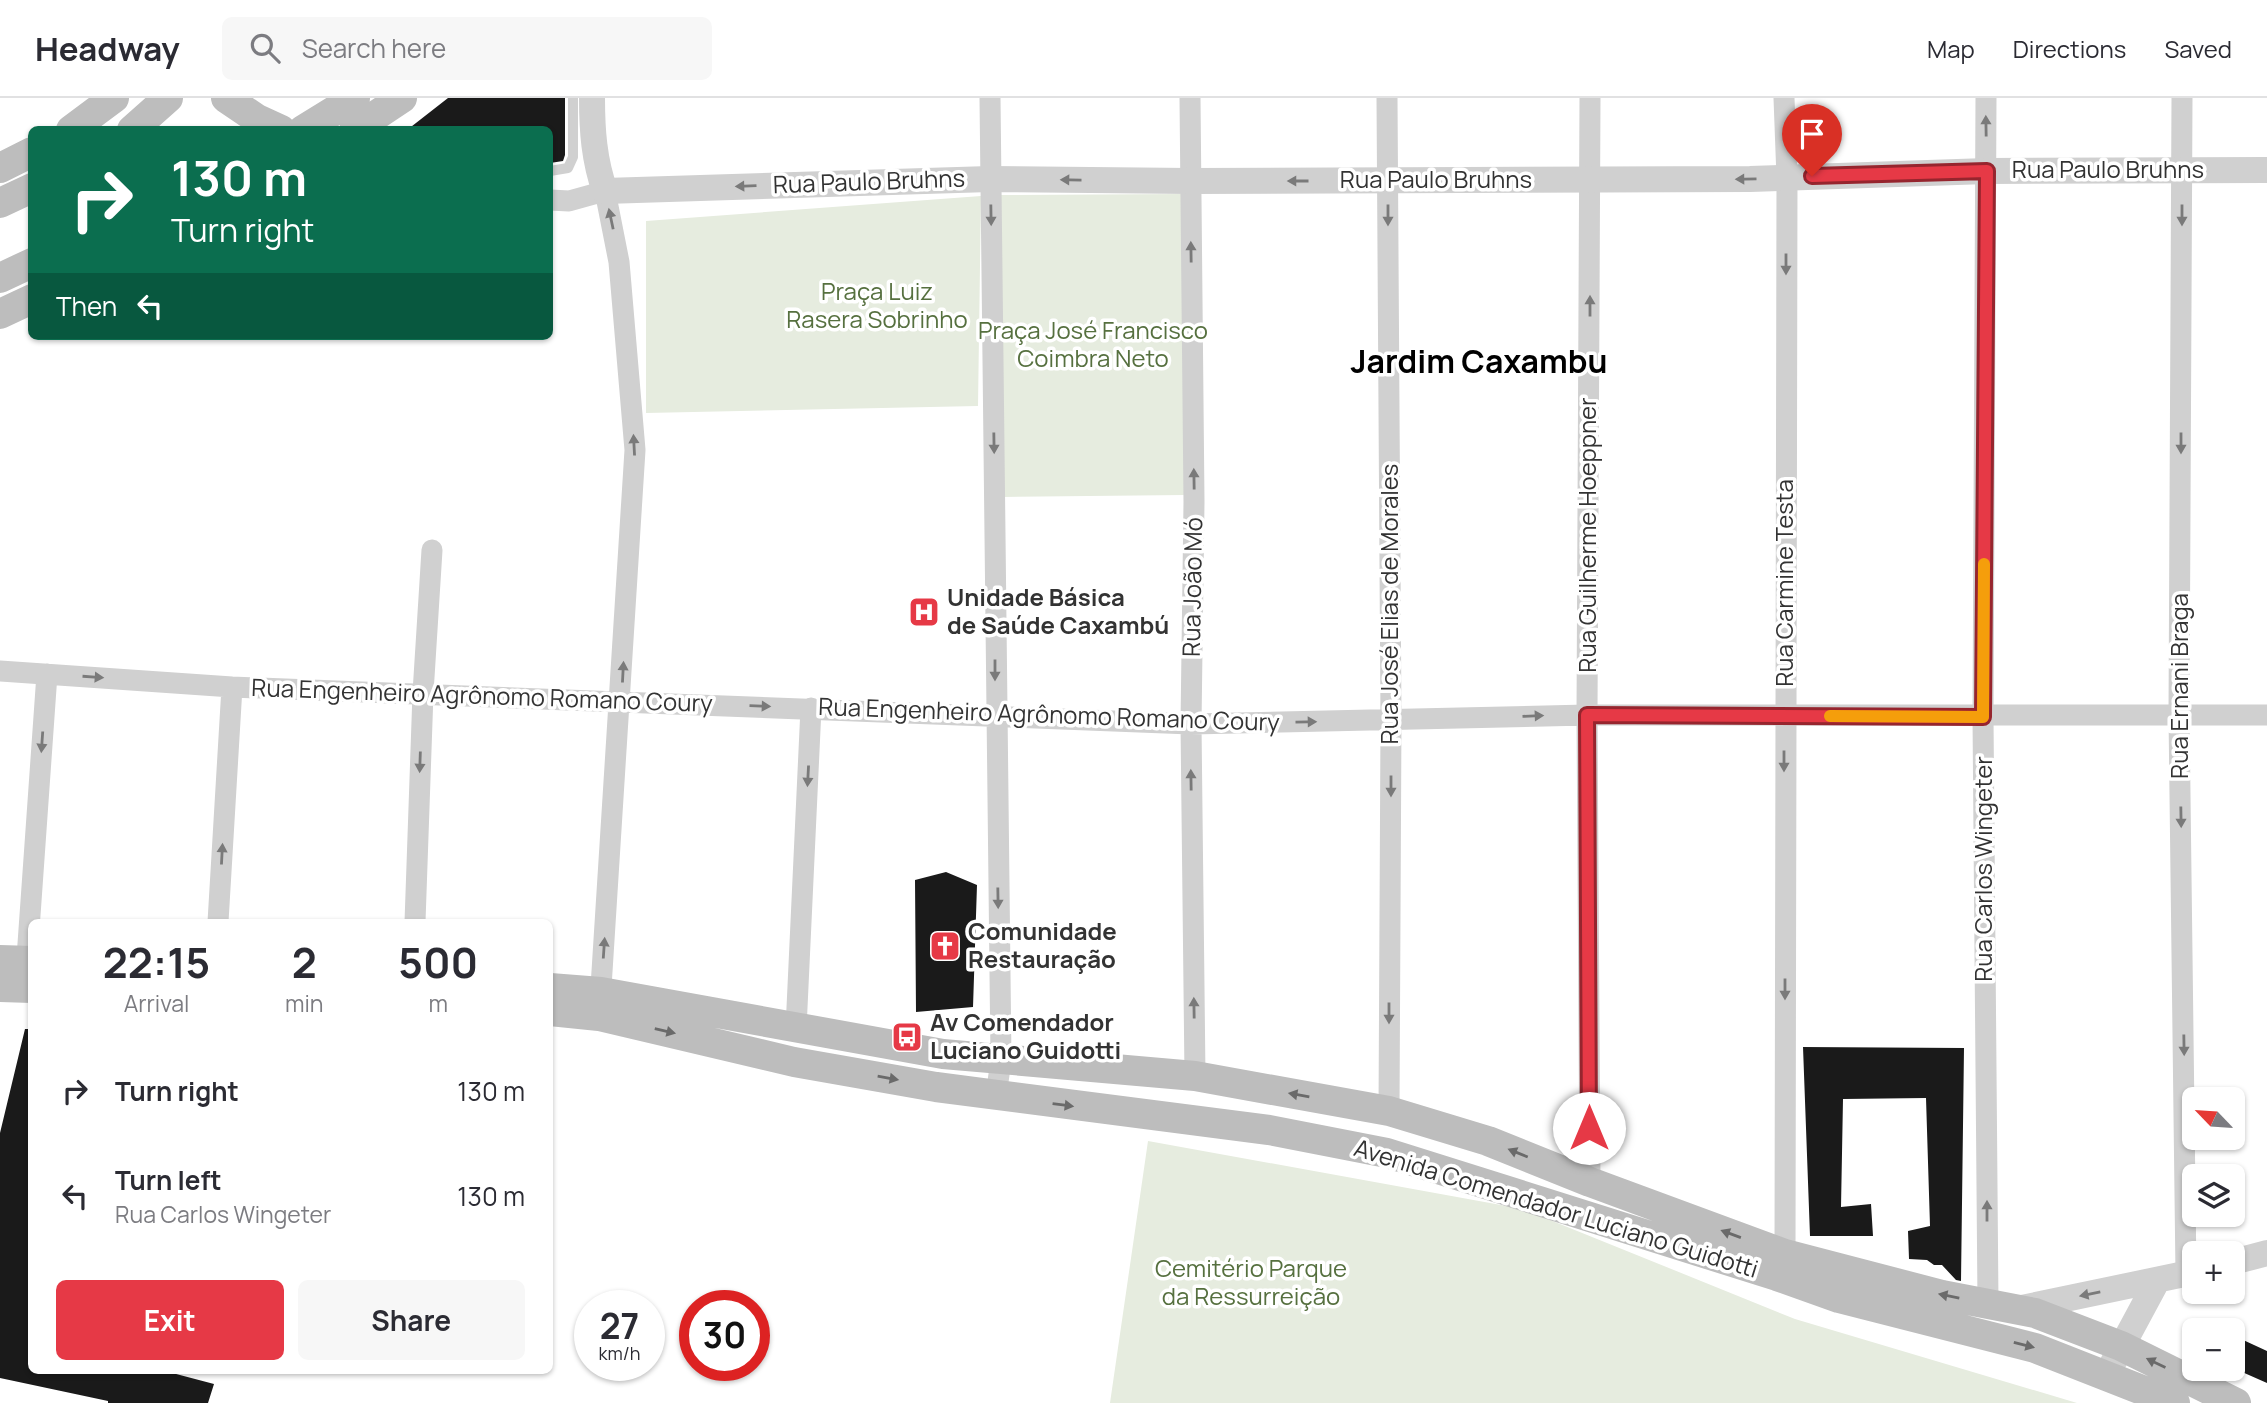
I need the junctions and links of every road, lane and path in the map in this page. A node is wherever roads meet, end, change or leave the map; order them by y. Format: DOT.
graph roads {
  1 [pos="114,98"];
  2 [pos="168,98"];
  3 [pos="226,98"];
  4 [pos="355,98"];
  5 [pos="402,98"];
  6 [pos="573,98"];
  7 [pos="592,98"];
  8 [pos="990,98"];
  9 [pos="1189,98"];
  10 [pos="1387,98"];
  11 [pos="1590,98"];
  12 [pos="1784,98"];
  13 [pos="1986,98"];
  14 [pos="2182,98"];
  15 [pos="76,126"];
  16 [pos="136,126"];
  17 [pos="233,126"];
  18 [pos="273,126"];
  19 [pos="310,126"];
  20 [pos="360,126"];
  21 [pos="28,154"];
  22 [pos="0,168"];
  23 [pos="2182,169"];
  24 [pos="553,170"];
  25 [pos="2267,170"];
  26 [pos="1987,171"];
  27 [pos="1787,178"];
  28 [pos="990,179"];
  29 [pos="1591,179"];
  30 [pos="1388,180"];
  31 [pos="1190,181"];
  32 [pos="28,190"];
  33 [pos="605,191"];
  34 [pos="553,200"];
  35 [pos="0,203"];
  36 [pos="28,265"];
  37 [pos="0,278"];
  38 [pos="28,301"];
  39 [pos="0,314"];
  40 [pos="432,550"];
  41 [pos="0,671"];
  42 [pos="47,674"];
  43 [pos="232,687"];
  44 [pos="423,693"];
  45 [pos="621,702"];
  46 [pos="811,708"];
  47 [pos="1587,715"];
  48 [pos="1784,715"];
  49 [pos="2179,715"];
  50 [pos="2267,715"];
  51 [pos="995,717"];
  52 [pos="1983,717"];
  53 [pos="1391,720"];
  54 [pos="1191,724"];
  55 [pos="218,919"];
  56 [pos="415,919"];
  57 [pos="19,974"];
  58 [pos="553,989"];
  59 [pos="600,1004"];
  60 [pos="553,1011"];
  61 [pos="796,1029"];
  62 [pos="1001,1060"];
  63 [pos="1195,1076"];
  64 [pos="996,1096"];
  65 [pos="1389,1111"];
  66 [pos="1590,1182"];
  67 [pos="2189,1241"];
  68 [pos="2267,1253"];
  69 [pos="2245,1259"];
  70 [pos="1781,1265"];
  71 [pos="2182,1275"];
  72 [pos="2157,1281"];
  73 [pos="2002,1306"];
  74 [pos="2121,1346"];
  75 [pos="2107,1374"];
  76 [pos="2175,1403"];
  77 [pos="2236,1403"];
  1 -- 15 [label="main road"];
  2 -- 16 [label="main road"];
  3 -- 17 [label="main road"];
  3 -- 18 [label="main road"];
  4 -- 19 [label="main road"];
  5 -- 20 [label="main road"];
  6 -- 24 [label="lane"];
  7 -- 33 [label="street"];
  8 -- 28 [label="street"];
  9 -- 31 [label="street, Rua João Mó"];
  10 -- 30 [label="street, Rua José Elias de Morales"];
  11 -- 29 [label="street, Rua Guilherme Hoeppner"];
  12 -- 27 [label="street, Rua Carmine Testa"];
  26 -- 13 [label="street, Rua Carlos Wingeter, one-way"];
  14 -- 23 [label="street, Rua Ernani Braga"];
  21 -- 22 [label="main road"];
  23 -- 25 [label="street, Rua Paulo Bruhns"];
  23 -- 26 [label="street, Rua Paulo Bruhns"];
  23 -- 49 [label="street, Rua Ernani Braga, one-way"];
  26 -- 27 [label="street, Rua Paulo Bruhns"];
  26 -- 52 [label="street, Rua Carlos Wingeter"];
  27 -- 29 [label="street, Rua Paulo Bruhns, one-way"];
  27 -- 48 [label="street, Rua Carmine Testa, one-way"];
  31 -- 28 [label="street, Rua Paulo Bruhns, one-way"];
  28 -- 33 [label="street, Rua Paulo Bruhns, one-way"];
  28 -- 51 [label="street, one-way"];
  29 -- 30 [label="street, Rua Paulo Bruhns"];
  47 -- 29 [label="street, Rua Guilherme Hoeppner, one-way"];
  30 -- 31 [label="street, Rua Paulo Bruhns, one-way"];
  30 -- 53 [label="street, Rua José Elias de Morales, one-way"];
  54 -- 31 [label="street, Rua João Mó, one-way"];
  32 -- 35 [label="main road"];
  33 -- 34 [label="street"];
  45 -- 33 [label="street, one-way"];
  36 -- 37 [label="main road"];
  38 -- 39 [label="main road"];
  40 -- 44 [label="street"];
  41 -- 42 [label="street, Rua Engenheiro Agrônomo Romano Coury"];
  42 -- 43 [label="street, Rua Engenheiro Agrônomo Romano Coury, one-way"];
  42 -- 57 [label="street, one-way"];
  43 -- 44 [label="street, Rua Engenheiro Agrônomo Romano Coury"];
  55 -- 43 [label="street, one-way"];
  44 -- 45 [label="street, Rua Engenheiro Agrônomo Romano Coury"];
  44 -- 56 [label="street, one-way"];
  45 -- 46 [label="street, Rua Engenheiro Agrônomo Romano Coury, one-way"];
  59 -- 45 [label="street, one-way"];
  46 -- 51 [label="street, Rua Engenheiro Agrônomo Romano Coury"];
  46 -- 61 [label="street, one-way"];
  47 -- 48 [label="street, Rua Engenheiro Agrônomo Romano Coury"];
  53 -- 47 [label="street, Rua Engenheiro Agrônomo Romano Coury, one-way"];
  47 -- 66 [label="street, Rua Guilherme Hoeppner"];
  48 -- 52 [label="street, Rua Engenheiro Agrônomo Romano Coury"];
  48 -- 70 [label="street, Rua Carmine Testa, one-way"];
  49 -- 50 [label="street, Rua Engenheiro Agrônomo Romano Coury"];
  49 -- 52 [label="street, Rua Engenheiro Agrônomo Romano Coury"];
  49 -- 67 [label="street, Rua Ernani Braga, one-way"];
  51 -- 54 [label="street, Rua Engenheiro Agrônomo Romano Coury"];
  51 -- 62 [label="street, one-way"];
  73 -- 52 [label="street, Rua Carlos Wingeter, one-way"];
  54 -- 53 [label="street, Rua Engenheiro Agrônomo Romano Coury, one-way"];
  53 -- 65 [label="street, Rua José Elias de Morales, one-way"];
  63 -- 54 [label="street, Rua João Mó, one-way"];
  58 -- 59 [label="main road, Avenida Comendador Luciano Guidotti"];
  59 -- 60 [label="main road, Avenida Comendador Luciano Guidotti"];
  59 -- 61 [label="main road, Avenida Comendador Luciano Guidotti"];
  59 -- 64 [label="main road, Avenida Comendador Luciano Guidotti, one-way"];
  61 -- 62 [label="main road, Avenida Comendador Luciano Guidotti"];
  62 -- 63 [label="main road, Avenida Comendador Luciano Guidotti"];
  62 -- 64 [label="street"];
  65 -- 63 [label="main road, Avenida Comendador Luciano Guidotti, one-way"];
  64 -- 70 [label="main road, Avenida Comendador Luciano Guidotti, one-way"];
  66 -- 65 [label="main road, Avenida Comendador Luciano Guidotti, one-way"];
  70 -- 66 [label="main road, Avenida Comendador Luciano Guidotti, one-way"];
  68 -- 69 [label="street"];
  73 -- 70 [label="main road, Avenida Comendador Luciano Guidotti, one-way"];
  70 -- 75 [label="main road, Avenida Comendador Luciano Guidotti, one-way"];
  71 -- 72 [label="street"];
  72 -- 73 [label="street, one-way"];
  72 -- 74 [label="street"];
  73 -- 74 [label="main road, Avenida Comendador Luciano Guidotti"];
  74 -- 75 [label="street"];
  77 -- 74 [label="main road, Avenida Comendador Luciano Guidotti, one-way"];
  75 -- 76 [label="main road, Avenida Comendador Luciano Guidotti"];
}
